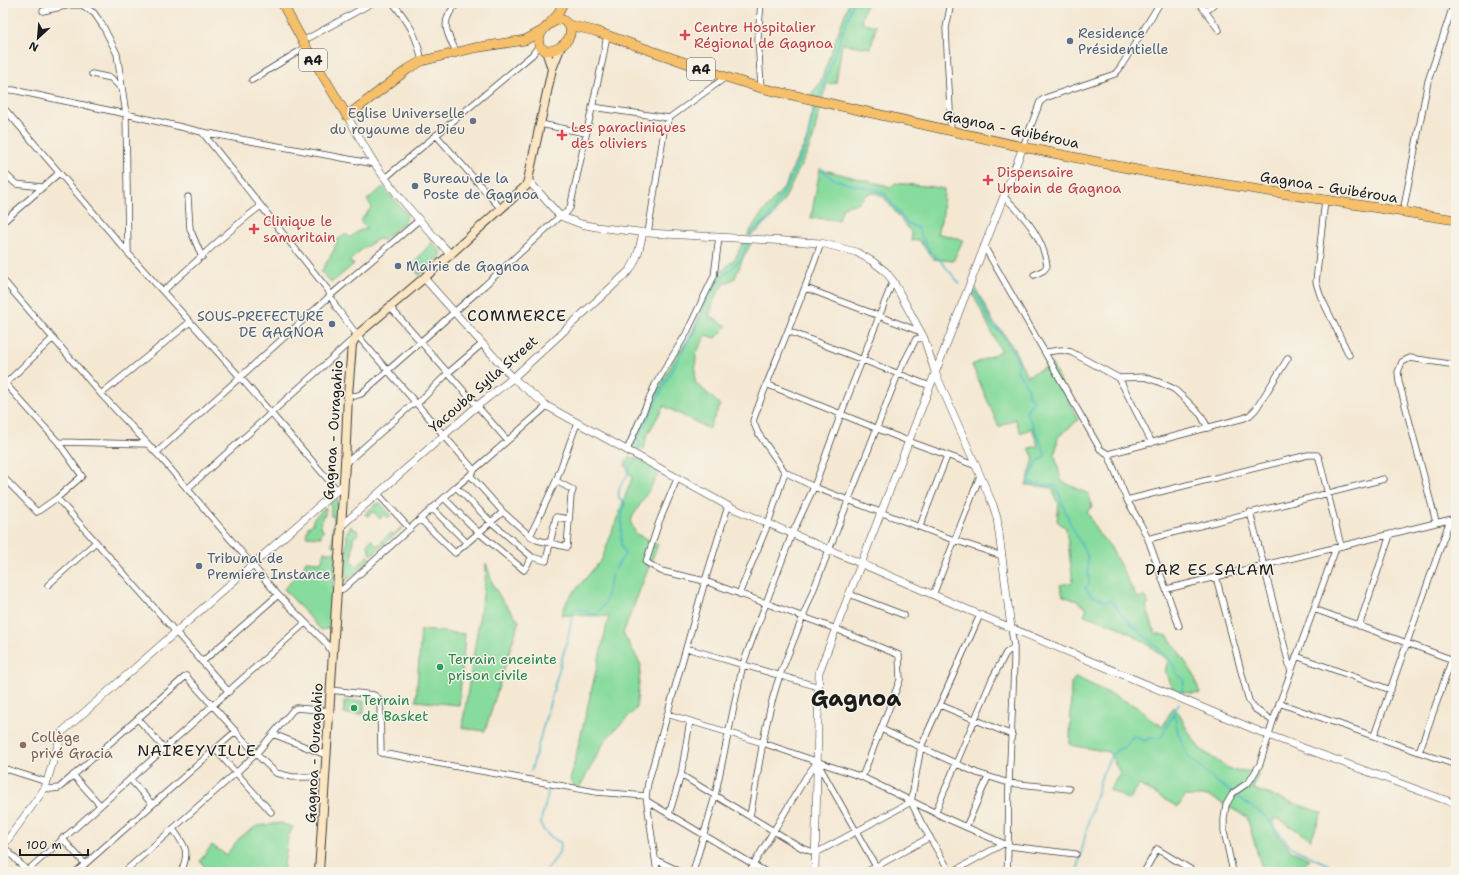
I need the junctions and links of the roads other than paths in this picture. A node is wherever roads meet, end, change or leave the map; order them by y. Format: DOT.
graph roads {
  1 [pos="282,3"];
  2 [pos="372,3"];
  3 [pos="393,3"];
  4 [pos="458,3"];
  5 [pos="565,3"];
  6 [pos="762,3"];
  7 [pos="951,3"];
  8 [pos="1160,3"];
  9 [pos="1199,3"];
  10 [pos="1216,3"];
  11 [pos="1454,3"];
  12 [pos="43,11"];
  13 [pos="1206,12"];
  14 [pos="568,23"];
  15 [pos="545,28"];
  16 [pos="1218,30"];
  17 [pos="593,31"];
  18 [pos="607,35"];
  19 [pos="525,40"];
  20 [pos="568,40"];
  21 [pos="304,44"];
  22 [pos="561,46"];
  23 [pos="543,49"];
  24 [pos="456,53"];
  25 [pos="422,61"];
  26 [pos="552,69"];
  27 [pos="92,74"];
  28 [pos="726,77"];
  29 [pos="252,80"];
  30 [pos="761,88"];
  31 [pos="122,89"];
  32 [pos="3,90"];
  33 [pos="3,107"];
  34 [pos="592,108"];
  35 [pos="126,114"];
  36 [pos="347,116"];
  37 [pos="669,118"];
  38 [pos="540,124"];
  39 [pos="951,130"];
  40 [pos="202,132"];
  41 [pos="586,133"];
  42 [pos="436,135"];
  43 [pos="1023,147"];
  44 [pos="375,164"];
  45 [pos="3,172"];
  46 [pos="59,173"];
  47 [pos="385,178"];
  48 [pos="528,180"];
  49 [pos="42,188"];
  50 [pos="188,197"];
  51 [pos="1004,197"];
  52 [pos="1325,200"];
  53 [pos="261,206"];
  54 [pos="501,209"];
  55 [pos="1403,212"];
  56 [pos="560,216"];
  57 [pos="419,220"];
  58 [pos="1456,220"];
  59 [pos="3,222"];
  60 [pos="645,233"];
  61 [pos="719,237"];
  62 [pos="821,243"];
  63 [pos="984,246"];
  64 [pos="128,253"];
  65 [pos="451,255"];
  66 [pos="202,257"];
  67 [pos="1034,275"];
  68 [pos="424,278"];
  69 [pos="3,280"];
  70 [pos="893,281"];
  71 [pos="806,288"];
  72 [pos="163,291"];
  73 [pos="331,296"];
  74 [pos="390,307"];
  75 [pos="453,312"];
  76 [pos="879,316"];
  77 [pos="190,322"];
  78 [pos="788,331"];
  79 [pos="922,335"];
  80 [pos="356,337"];
  81 [pos="53,338"];
  82 [pos="420,341"];
  83 [pos="482,344"];
  84 [pos="1046,352"];
  85 [pos="1349,355"];
  86 [pos="1288,358"];
  87 [pos="861,361"];
  88 [pos="1456,365"];
  89 [pos="387,370"];
  90 [pos="935,372"];
  91 [pos="448,373"];
  92 [pos="898,374"];
  93 [pos="240,377"];
  94 [pos="513,378"];
  95 [pos="1119,378"];
  96 [pos="4,382"];
  97 [pos="766,384"];
  98 [pos="930,386"];
  99 [pos="101,394"];
  100 [pos="348,395"];
  101 [pos="416,403"];
  102 [pos="477,406"];
  103 [pos="547,406"];
  104 [pos="271,413"];
  105 [pos="841,414"];
  106 [pos="577,423"];
  107 [pos="877,428"];
  108 [pos="1208,428"];
  109 [pos="444,436"];
  110 [pos="507,440"];
  111 [pos="908,441"];
  112 [pos="58,442"];
  113 [pos="1152,443"];
  114 [pos="147,444"];
  115 [pos="627,450"];
  116 [pos="156,453"];
  117 [pos="1108,454"];
  118 [pos="948,456"];
  119 [pos="345,464"];
  120 [pos="974,465"];
  121 [pos="474,470"];
  122 [pos="785,472"];
  123 [pos="470,475"];
  124 [pos="980,476"];
  125 [pos="3,477"];
  126 [pos="677,478"];
  127 [pos="1384,479"];
  128 [pos="556,481"];
  129 [pos="340,487"];
  130 [pos="456,487"];
  131 [pos="814,487"];
  132 [pos="187,489"];
  133 [pos="1328,493"];
  134 [pos="378,494"];
  135 [pos="57,498"];
  136 [pos="444,498"];
  137 [pos="848,500"];
  138 [pos="1127,500"];
  139 [pos="728,506"];
  140 [pos="432,508"];
  141 [pos="881,511"];
  142 [pos="503,512"];
  143 [pos="1250,512"];
  144 [pos="420,519"];
  145 [pos="569,519"];
  146 [pos="1453,519"];
  147 [pos="491,522"];
  148 [pos="1436,522"];
  149 [pos="768,524"];
  150 [pos="920,526"];
  151 [pos="340,527"];
  152 [pos="410,529"];
  153 [pos="479,533"];
  154 [pos="792,534"];
  155 [pos="1390,535"];
  156 [pos="530,536"];
  157 [pos="1148,539"];
  158 [pos="954,540"];
  159 [pos="96,542"];
  160 [pos="467,543"];
  161 [pos="551,544"];
  162 [pos="1339,547"];
  163 [pos="828,550"];
  164 [pos="1002,556"];
  165 [pos="532,557"];
  166 [pos="252,564"];
  167 [pos="861,564"];
  168 [pos="1263,565"];
  169 [pos="1216,578"];
  170 [pos="705,581"];
  171 [pos="48,584"];
  172 [pos="1167,589"];
  173 [pos="336,590"];
  174 [pos="739,594"];
  175 [pos="849,594"];
  176 [pos="933,595"];
  177 [pos="278,596"];
  178 [pos="766,603"];
  179 [pos="1314,609"];
  180 [pos="904,615"];
  181 [pos="980,615"];
  182 [pos="803,617"];
  183 [pos="305,623"];
  184 [pos="1179,626"];
  185 [pos="1360,626"];
  186 [pos="1011,628"];
  187 [pos="836,629"];
  188 [pos="175,632"];
  189 [pos="1407,643"];
  190 [pos="1014,647"];
  191 [pos="686,648"];
  192 [pos="332,653"];
  193 [pos="1296,656"];
  194 [pos="1454,660"];
  195 [pos="202,662"];
  196 [pos="743,664"];
  197 [pos="1291,673"];
  198 [pos="780,675"];
  199 [pos="819,687"];
  200 [pos="330,690"];
  201 [pos="1391,690"];
  202 [pos="229,692"];
  203 [pos="1279,703"];
  204 [pos="213,705"];
  205 [pos="940,705"];
  206 [pos="329,711"];
  207 [pos="667,714"];
  208 [pos="138,719"];
  209 [pos="975,720"];
  210 [pos="690,721"];
  211 [pos="1273,721"];
  212 [pos="881,729"];
  213 [pos="236,730"];
  214 [pos="728,732"];
  215 [pos="273,734"];
  216 [pos="1268,735"];
  217 [pos="1012,736"];
  218 [pos="1374,736"];
  219 [pos="763,743"];
  220 [pos="922,747"];
  221 [pos="164,748"];
  222 [pos="215,749"];
  223 [pos="1419,752"];
  224 [pos="256,754"];
  225 [pos="326,755"];
  226 [pos="817,762"];
  227 [pos="956,763"];
  228 [pos="1456,765"];
  229 [pos="3,768"];
  230 [pos="237,772"];
  231 [pos="74,775"];
  232 [pos="680,775"];
  233 [pos="862,777"];
  234 [pos="988,777"];
  235 [pos="325,778"];
  236 [pos="130,779"];
  237 [pos="1009,784"];
  238 [pos="46,785"];
  239 [pos="1069,789"];
  240 [pos="715,796"];
  241 [pos="647,799"];
  242 [pos="912,802"];
  243 [pos="152,804"];
  244 [pos="1456,804"];
  245 [pos="100,805"];
  246 [pos="271,812"];
  247 [pos="935,813"];
  248 [pos="669,814"];
  249 [pos="750,816"];
  250 [pos="966,826"];
  251 [pos="173,829"];
  252 [pos="774,830"];
  253 [pos="857,832"];
  254 [pos="703,834"];
  255 [pos="930,837"];
  256 [pos="62,838"];
  257 [pos="1003,844"];
  258 [pos="3,846"];
  259 [pos="1009,846"];
  260 [pos="816,853"];
  261 [pos="1076,854"];
  262 [pos="656,860"];
  263 [pos="85,864"];
  264 [pos="754,864"];
  265 [pos="878,869"];
  266 [pos="28,871"];
  267 [pos="76,872"];
  268 [pos="124,872"];
  269 [pos="181,872"];
  270 [pos="319,872"];
  271 [pos="657,872"];
  272 [pos="681,872"];
  273 [pos="693,872"];
  274 [pos="749,872"];
  275 [pos="766,872"];
  276 [pos="815,872"];
  277 [pos="866,872"];
  278 [pos="951,872"];
  279 [pos="1007,872"];
  280 [pos="1144,872"];
  281 [pos="1194,872"];
  282 [pos="1233,872"];
  1 -- 21 [label="main road, A4"];
  2 -- 21 [label="street"];
  3 -- 25 [label="street"];
  4 -- 24 [label="street"];
  5 -- 14 [label="main road"];
  5 -- 15 [label="main road"];
  6 -- 30 [label="street"];
  7 -- 39 [label="street"];
  8 -- 43 [label="street"];
  9 -- 13 [label="street"];
  10 -- 13 [label="street"];
  11 -- 55 [label="street"];
  12 -- 31 [label="street"];
  13 -- 16 [label="street"];
  14 -- 15 [label="main road"];
  14 -- 17 [label="main road, Gagnoa - Guibéroua / A4"];
  14 -- 20 [label="main road"];
  15 -- 19 [label="main road"];
  15 -- 23 [label="main road"];
  17 -- 18 [label="main road, Gagnoa - Guibéroua / A4"];
  17 -- 20 [label="main road"];
  18 -- 28 [label="main road, Gagnoa - Guibéroua / A4"];
  18 -- 34 [label="street"];
  19 -- 23 [label="main road"];
  19 -- 24 [label="main road"];
  20 -- 22 [label="main road"];
  21 -- 29 [label="street"];
  21 -- 36 [label="main road, A4"];
  22 -- 23 [label="main road"];
  22 -- 26 [label="main road"];
  23 -- 26 [label="main road"];
  23 -- 42 [label="street"];
  24 -- 25 [label="main road"];
  25 -- 36 [label="main road"];
  26 -- 38 [label="main road"];
  27 -- 31 [label="street"];
  28 -- 30 [label="main road, Gagnoa - Guibéroua / A4"];
  28 -- 37 [label="street"];
  30 -- 39 [label="main road, Gagnoa - Guibéroua / A4"];
  31 -- 35 [label="street"];
  32 -- 35 [label="street"];
  33 -- 46 [label="street"];
  34 -- 37 [label="street"];
  34 -- 41 [label="street"];
  35 -- 40 [label="street"];
  35 -- 64 [label="street"];
  36 -- 44 [label="street"];
  37 -- 60 [label="street"];
  38 -- 41 [label="street"];
  38 -- 48 [label="main road"];
  39 -- 43 [label="main road, Gagnoa - Guibéroua / A4"];
  40 -- 44 [label="street"];
  40 -- 53 [label="street"];
  41 -- 56 [label="street"];
  42 -- 47 [label="street"];
  42 -- 54 [label="street"];
  43 -- 51 [label="street"];
  43 -- 52 [label="main road, Gagnoa - Guibéroua / A4"];
  44 -- 47 [label="street"];
  45 -- 49 [label="street"];
  46 -- 49 [label="street"];
  46 -- 64 [label="street"];
  47 -- 57 [label="street"];
  48 -- 54 [label="main road"];
  48 -- 56 [label="street"];
  49 -- 59 [label="street"];
  50 -- 66 [label="street"];
  51 -- 63 [label="street"];
  51 -- 67 [label="street"];
  52 -- 55 [label="main road, Gagnoa - Guibéroua / A4"];
  52 -- 85 [label="street"];
  53 -- 66 [label="street"];
  53 -- 73 [label="street"];
  54 -- 65 [label="main road"];
  55 -- 58 [label="main road, Gagnoa - Guibéroua / A4"];
  56 -- 60 [label="street"];
  56 -- 75 [label="street"];
  57 -- 65 [label="street"];
  57 -- 73 [label="street"];
  60 -- 61 [label="street"];
  60 -- 94 [label="street, Yacouba Sylla Street"];
  61 -- 62 [label="street"];
  61 -- 115 [label="street"];
  62 -- 70 [label="street"];
  62 -- 71 [label="street"];
  63 -- 84 [label="street"];
  63 -- 90 [label="street"];
  64 -- 72 [label="street"];
  65 -- 68 [label="main road"];
  66 -- 72 [label="street"];
  68 -- 74 [label="main road"];
  68 -- 75 [label="street"];
  69 -- 81 [label="street"];
  70 -- 76 [label="street"];
  70 -- 79 [label="street"];
  71 -- 76 [label="street"];
  71 -- 78 [label="street"];
  72 -- 77 [label="street"];
  73 -- 80 [label="street"];
  73 -- 93 [label="street"];
  74 -- 80 [label="main road"];
  74 -- 82 [label="street"];
  75 -- 82 [label="street"];
  75 -- 83 [label="street"];
  76 -- 79 [label="street"];
  76 -- 87 [label="street"];
  77 -- 93 [label="street"];
  77 -- 99 [label="street"];
  78 -- 87 [label="street"];
  78 -- 97 [label="street"];
  79 -- 90 [label="street"];
  79 -- 92 [label="street"];
  80 -- 89 [label="street"];
  80 -- 100 [label="main road, Gagnoa - Ouragahio"];
  80 -- 104 [label="street"];
  81 -- 96 [label="street"];
  81 -- 99 [label="street"];
  82 -- 89 [label="street"];
  82 -- 91 [label="street"];
  83 -- 91 [label="street"];
  83 -- 94 [label="street"];
  84 -- 95 [label="street"];
  84 -- 117 [label="street"];
  86 -- 108 [label="street"];
  87 -- 92 [label="street"];
  87 -- 105 [label="street"];
  88 -- 148 [label="street"];
  89 -- 100 [label="street"];
  89 -- 101 [label="street"];
  90 -- 98 [label="street"];
  90 -- 120 [label="street"];
  91 -- 101 [label="street"];
  91 -- 102 [label="street"];
  92 -- 98 [label="street"];
  92 -- 107 [label="street"];
  93 -- 104 [label="street"];
  93 -- 116 [label="street"];
  94 -- 102 [label="street, Yacouba Sylla Street"];
  94 -- 103 [label="street"];
  95 -- 108 [label="street"];
  95 -- 113 [label="street"];
  96 -- 112 [label="street"];
  97 -- 105 [label="street"];
  97 -- 122 [label="street"];
  98 -- 111 [label="street"];
  99 -- 114 [label="street"];
  100 -- 119 [label="main road, Gagnoa - Ouragahio"];
  101 -- 109 [label="street"];
  101 -- 119 [label="street"];
  102 -- 109 [label="street, Yacouba Sylla Street"];
  102 -- 110 [label="street"];
  103 -- 106 [label="street"];
  103 -- 110 [label="street"];
  104 -- 129 [label="street"];
  104 -- 132 [label="street"];
  105 -- 107 [label="street"];
  105 -- 131 [label="street"];
  106 -- 115 [label="street"];
  106 -- 128 [label="street"];
  107 -- 111 [label="street"];
  107 -- 137 [label="street"];
  108 -- 113 [label="street"];
  109 -- 121 [label="street"];
  109 -- 134 [label="street, Yacouba Sylla Street"];
  110 -- 121 [label="street"];
  111 -- 118 [label="street"];
  111 -- 141 [label="street"];
  112 -- 114 [label="street"];
  112 -- 135 [label="street"];
  113 -- 117 [label="street"];
  114 -- 116 [label="street"];
  115 -- 126 [label="street"];
  116 -- 132 [label="street"];
  117 -- 138 [label="street"];
  118 -- 120 [label="street"];
  118 -- 150 [label="street"];
  119 -- 129 [label="main road, Gagnoa - Ouragahio"];
  120 -- 124 [label="street"];
  121 -- 123 [label="street"];
  122 -- 131 [label="street"];
  122 -- 149 [label="street"];
  123 -- 130 [label="street"];
  123 -- 142 [label="street"];
  124 -- 158 [label="street"];
  124 -- 164 [label="street"];
  125 -- 135 [label="street"];
  126 -- 139 [label="street"];
  126 -- 170 [label="street"];
  127 -- 133 [label="street"];
  128 -- 145 [label="street"];
  128 -- 156 [label="street"];
  129 -- 151 [label="main road, Gagnoa - Ouragahio"];
  129 -- 166 [label="street"];
  130 -- 136 [label="street"];
  130 -- 147 [label="street"];
  131 -- 137 [label="street"];
  131 -- 154 [label="street"];
  132 -- 166 [label="street"];
  133 -- 138 [label="street"];
  133 -- 143 [label="street"];
  133 -- 162 [label="street"];
  134 -- 151 [label="street, Yacouba Sylla Street"];
  134 -- 152 [label="street"];
  135 -- 159 [label="street"];
  136 -- 140 [label="street"];
  136 -- 153 [label="street"];
  137 -- 141 [label="street"];
  137 -- 163 [label="street"];
  138 -- 157 [label="street"];
  139 -- 149 [label="street"];
  139 -- 170 [label="street"];
  140 -- 144 [label="street"];
  140 -- 160 [label="street"];
  141 -- 150 [label="street"];
  141 -- 167 [label="street"];
  142 -- 147 [label="street"];
  142 -- 156 [label="street"];
  143 -- 157 [label="street"];
  143 -- 168 [label="street"];
  144 -- 152 [label="street"];
  144 -- 160 [label="street"];
  145 -- 161 [label="street"];
  145 -- 161 [label="street"];
  146 -- 148 [label="street"];
  146 -- 189 [label="street"];
  147 -- 153 [label="street"];
  147 -- 165 [label="street"];
  148 -- 155 [label="street"];
  149 -- 154 [label="street"];
  149 -- 174 [label="street"];
  150 -- 158 [label="street"];
  151 -- 173 [label="main road, Gagnoa - Ouragahio"];
  152 -- 173 [label="street"];
  153 -- 160 [label="street"];
  153 -- 165 [label="street"];
  154 -- 163 [label="street"];
  154 -- 178 [label="street"];
  155 -- 162 [label="street"];
  155 -- 185 [label="street"];
  156 -- 161 [label="street"];
  157 -- 172 [label="street"];
  158 -- 164 [label="street"];
  158 -- 176 [label="street"];
  159 -- 171 [label="street"];
  159 -- 188 [label="street"];
  161 -- 165 [label="street"];
  162 -- 168 [label="street"];
  162 -- 179 [label="street"];
  163 -- 167 [label="street"];
  163 -- 182 [label="street"];
  164 -- 186 [label="street"];
  166 -- 177 [label="street"];
  166 -- 188 [label="street"];
  167 -- 175 [label="street"];
  167 -- 176 [label="street"];
  168 -- 169 [label="street"];
  168 -- 197 [label="street"];
  169 -- 172 [label="street"];
  169 -- 211 [label="street"];
  170 -- 174 [label="street"];
  170 -- 191 [label="street"];
  172 -- 184 [label="street"];
  173 -- 192 [label="main road, Gagnoa - Ouragahio"];
  174 -- 178 [label="street"];
  175 -- 180 [label="street"];
  175 -- 187 [label="street"];
  176 -- 181 [label="street"];
  177 -- 183 [label="street"];
  177 -- 195 [label="street"];
  178 -- 182 [label="street"];
  178 -- 196 [label="street"];
  179 -- 185 [label="street"];
  179 -- 193 [label="street"];
  181 -- 186 [label="street"];
  181 -- 205 [label="street"];
  182 -- 187 [label="street"];
  182 -- 198 [label="street"];
  183 -- 192 [label="street"];
  183 -- 202 [label="street"];
  185 -- 189 [label="street"];
  186 -- 190 [label="street"];
  186 -- 216 [label="street"];
  187 -- 199 [label="street"];
  187 -- 212 [label="street"];
  188 -- 195 [label="street"];
  188 -- 238 [label="street"];
  189 -- 194 [label="street"];
  189 -- 201 [label="street"];
  190 -- 209 [label="street"];
  190 -- 217 [label="street"];
  191 -- 196 [label="street"];
  191 -- 207 [label="street"];
  192 -- 200 [label="main road, Gagnoa - Ouragahio"];
  193 -- 197 [label="street"];
  193 -- 201 [label="street"];
  194 -- 223 [label="street"];
  195 -- 202 [label="street"];
  196 -- 198 [label="street"];
  196 -- 214 [label="street"];
  197 -- 203 [label="street"];
  198 -- 199 [label="street"];
  198 -- 219 [label="street"];
  199 -- 226 [label="street"];
  200 -- 206 [label="main road, Gagnoa - Ouragahio"];
  200 -- 241 [label="street"];
  201 -- 218 [label="street"];
  202 -- 204 [label="street"];
  203 -- 211 [label="street"];
  203 -- 218 [label="street"];
  204 -- 208 [label="street"];
  204 -- 213 [label="street"];
  204 -- 221 [label="street"];
  205 -- 209 [label="street"];
  205 -- 220 [label="street"];
  206 -- 215 [label="street"];
  206 -- 225 [label="main road, Gagnoa - Ouragahio"];
  207 -- 210 [label="street"];
  207 -- 241 [label="street"];
  208 -- 221 [label="street"];
  208 -- 231 [label="street"];
  209 -- 217 [label="street"];
  209 -- 227 [label="street"];
  210 -- 214 [label="street"];
  210 -- 232 [label="street"];
  211 -- 216 [label="street"];
  212 -- 220 [label="street"];
  212 -- 233 [label="street"];
  213 -- 222 [label="street"];
  213 -- 224 [label="street"];
  214 -- 219 [label="street"];
  214 -- 240 [label="street"];
  215 -- 224 [label="street"];
  215 -- 225 [label="street"];
  216 -- 244 [label="street"];
  216 -- 282 [label="street"];
  217 -- 237 [label="street"];
  218 -- 223 [label="street"];
  219 -- 226 [label="street"];
  219 -- 249 [label="street"];
  220 -- 227 [label="street"];
  220 -- 242 [label="street"];
  221 -- 236 [label="street"];
  222 -- 230 [label="street"];
  222 -- 243 [label="street"];
  223 -- 228 [label="street"];
  224 -- 230 [label="street"];
  224 -- 235 [label="street"];
  225 -- 235 [label="main road, Gagnoa - Ouragahio"];
  226 -- 233 [label="street"];
  226 -- 252 [label="street"];
  226 -- 253 [label="street"];
  226 -- 260 [label="street"];
  227 -- 234 [label="street"];
  227 -- 247 [label="street"];
  229 -- 238 [label="street"];
  230 -- 246 [label="street"];
  230 -- 251 [label="street"];
  231 -- 238 [label="street"];
  231 -- 245 [label="street"];
  232 -- 240 [label="street"];
  232 -- 248 [label="street"];
  233 -- 242 [label="street"];
  234 -- 237 [label="street"];
  234 -- 250 [label="street"];
  235 -- 270 [label="main road, Gagnoa - Ouragahio"];
  236 -- 243 [label="street"];
  236 -- 245 [label="street"];
  237 -- 239 [label="street"];
  237 -- 259 [label="street"];
  238 -- 258 [label="street"];
  240 -- 249 [label="street"];
  240 -- 254 [label="street"];
  241 -- 248 [label="street"];
  241 -- 262 [label="street"];
  242 -- 247 [label="street"];
  242 -- 253 [label="street"];
  242 -- 255 [label="street"];
  243 -- 263 [label="street"];
  245 -- 256 [label="street"];
  247 -- 250 [label="street"];
  248 -- 254 [label="street"];
  249 -- 252 [label="street"];
  250 -- 257 [label="street"];
  251 -- 268 [label="street"];
  251 -- 269 [label="street"];
  252 -- 260 [label="street"];
  252 -- 264 [label="street"];
  253 -- 260 [label="street"];
  253 -- 265 [label="street"];
  254 -- 264 [label="street"];
  254 -- 273 [label="street"];
  255 -- 265 [label="street"];
  255 -- 278 [label="street"];
  256 -- 263 [label="street"];
  256 -- 266 [label="street"];
  257 -- 259 [label="street"];
  257 -- 278 [label="street"];
  258 -- 266 [label="street"];
  259 -- 261 [label="street"];
  259 -- 279 [label="street"];
  260 -- 276 [label="street"];
  262 -- 271 [label="street"];
  262 -- 272 [label="street"];
  263 -- 267 [label="street"];
  264 -- 274 [label="street"];
  264 -- 275 [label="street"];
  265 -- 277 [label="street"];
  280 -- 281 [label="street"];
}
